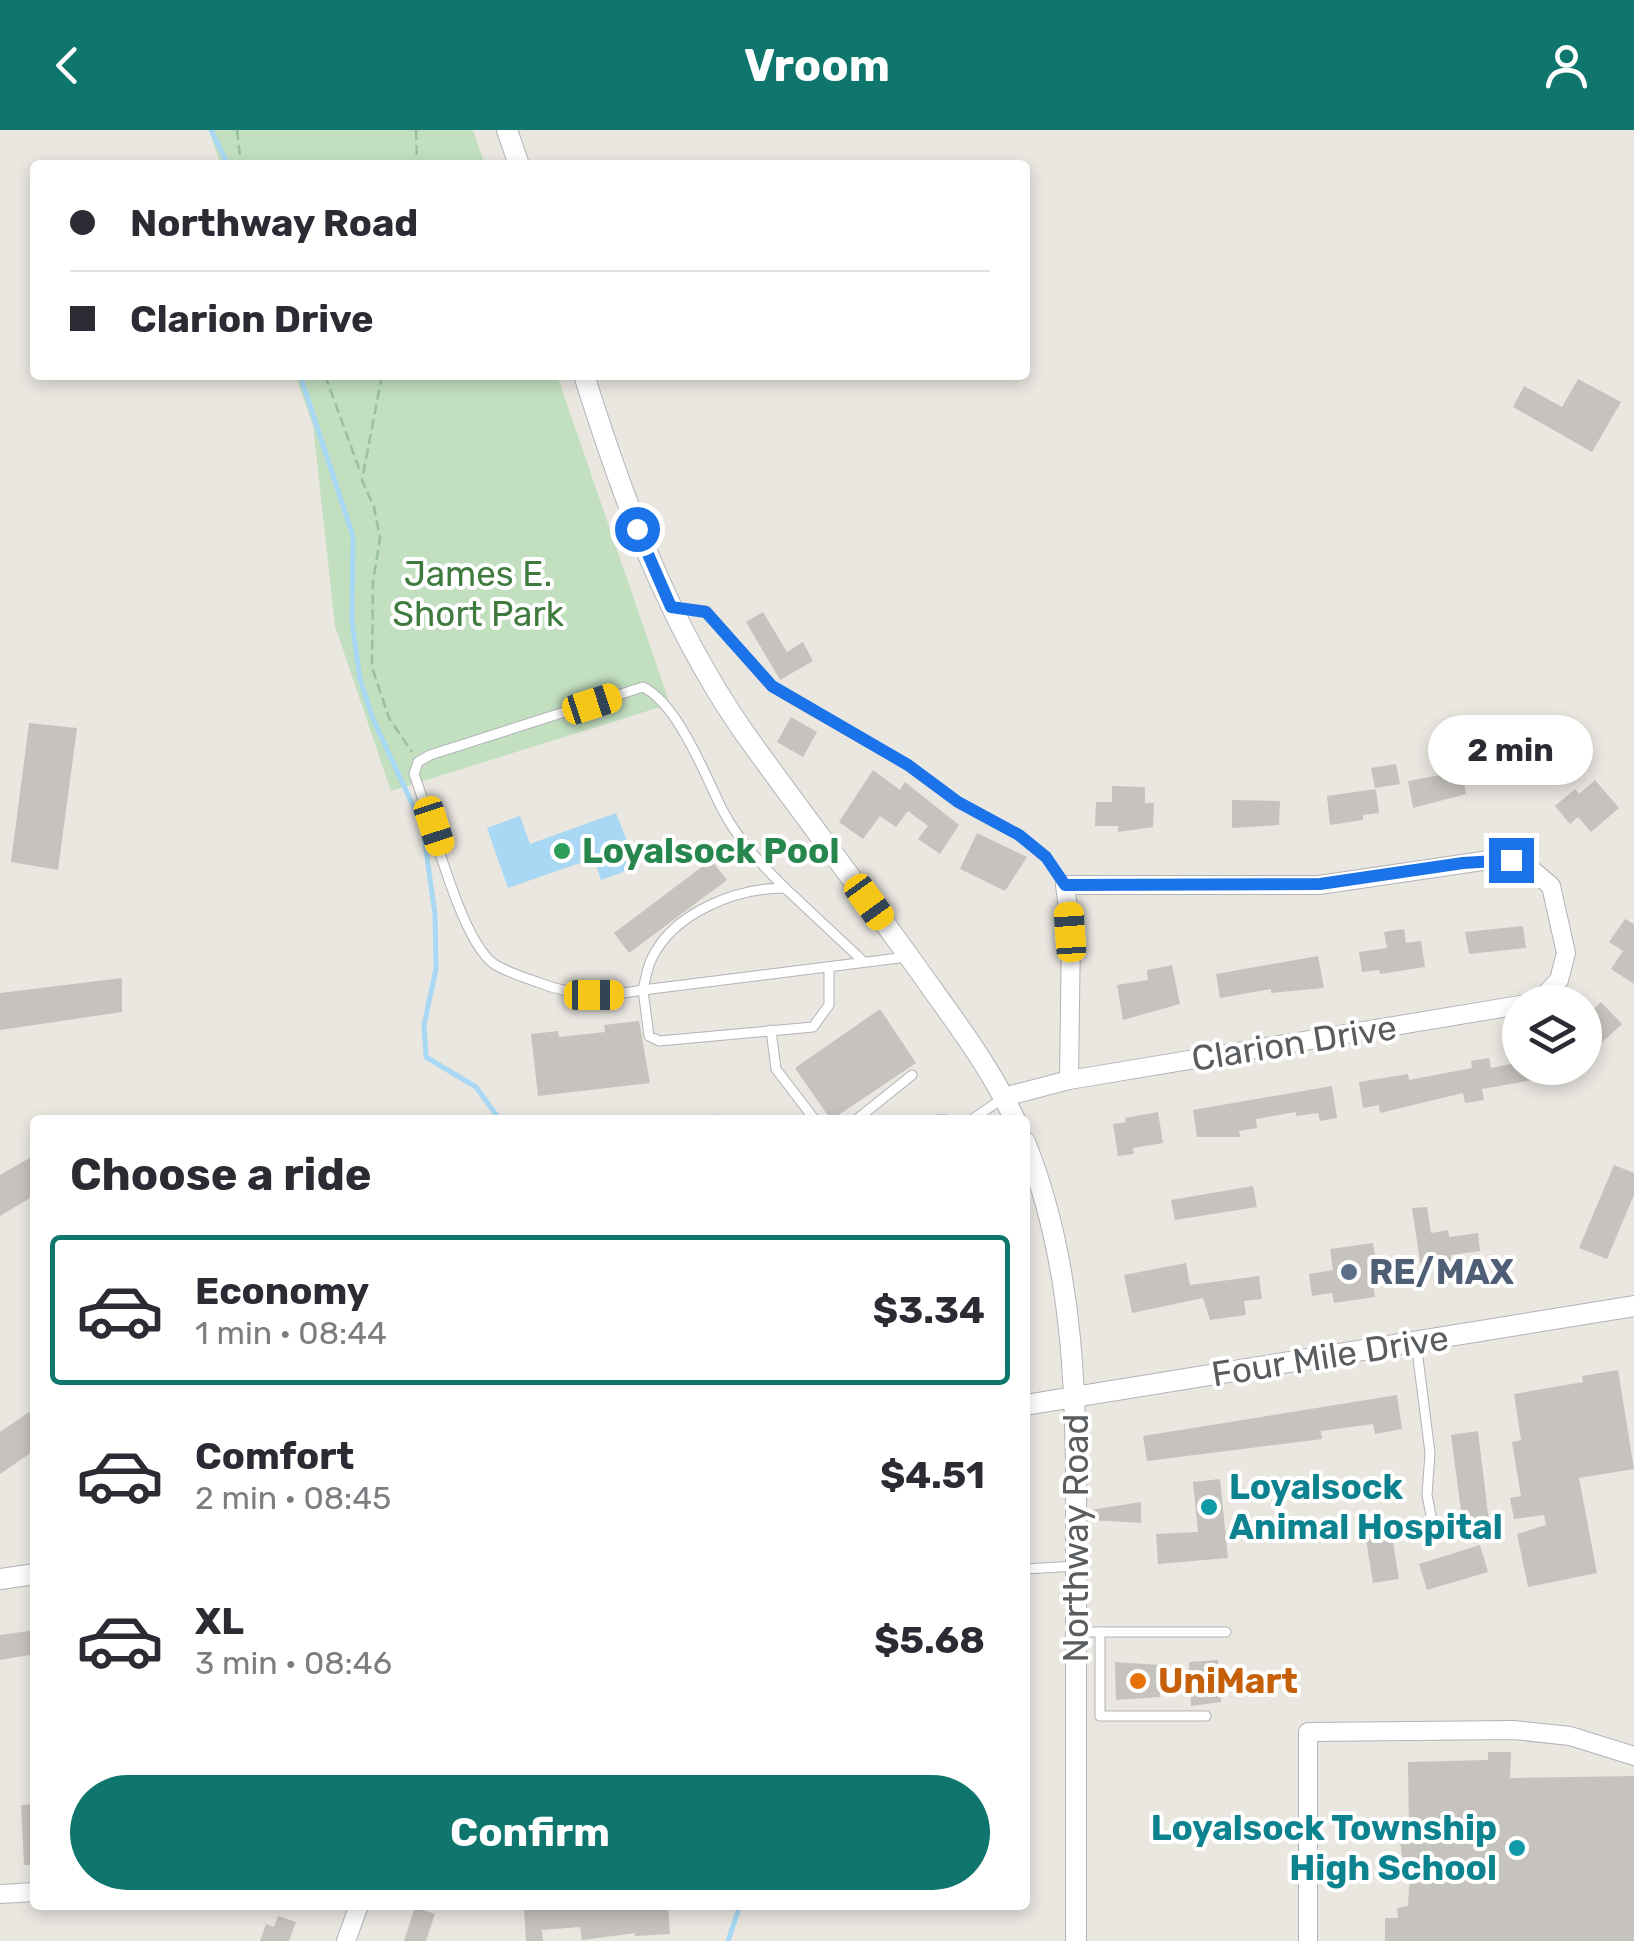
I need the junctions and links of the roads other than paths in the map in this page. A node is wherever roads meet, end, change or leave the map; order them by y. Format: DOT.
graph roads {
  1 [pos="508,130"];
  2 [pos="517,160"];
  3 [pos="586,380"];
  4 [pos="671,607"];
  5 [pos="1065,885"];
  6 [pos="785,888"];
  7 [pos="909,957"];
  8 [pos="864,962"];
  9 [pos="829,967"];
  10 [pos="1554,985"];
  11 [pos="642,990"];
  12 [pos="1502,1008"];
  13 [pos="771,1030"];
  14 [pos="912,1075"];
  15 [pos="1069,1080"];
  16 [pos="1004,1097"];
  17 [pos="811,1115"];
  18 [pos="862,1115"];
  19 [pos="979,1115"];
  20 [pos="1013,1115"];
  21 [pos="1030,1156"];
  22 [pos="1634,1306"];
  23 [pos="1416,1342"];
  24 [pos="1076,1395"];
  25 [pos="1030,1404"];
  26 [pos="1435,1537"];
  27 [pos="1076,1566"];
  28 [pos="1030,1570"];
  29 [pos="30,1575"];
  30 [pos="0,1580"];
  31 [pos="1076,1632"];
  32 [pos="1100,1632"];
  33 [pos="1226,1632"];
  34 [pos="1076,1716"];
  35 [pos="1100,1716"];
  36 [pos="1206,1716"];
  37 [pos="1634,1756"];
  38 [pos="30,1892"];
  39 [pos="0,1894"];
  40 [pos="357,1910"];
  41 [pos="346,1941"];
  42 [pos="1076,1941"];
  43 [pos="1308,1941"];
  1 -- 2 [label="street"];
  3 -- 4 [label="street"];
  4 -- 5 [label="lane"];
  4 -- 7 [label="street"];
  5 -- 10 [label="street"];
  5 -- 15 [label="street"];
  6 -- 8 [label="lane"];
  6 -- 11 [label="lane"];
  6 -- 11 [label="lane"];
  7 -- 8 [label="lane"];
  7 -- 16 [label="street"];
  8 -- 9 [label="lane"];
  9 -- 11 [label="lane"];
  9 -- 13 [label="lane"];
  11 -- 13 [label="lane"];
  12 -- 15 [label="street, Clarion Drive"];
  13 -- 17 [label="lane"];
  14 -- 18 [label="lane"];
  15 -- 16 [label="street, Clarion Drive"];
  16 -- 19 [label="lane"];
  16 -- 20 [label="street"];
  21 -- 24 [label="street, Northway Road"];
  22 -- 23 [label="street, Four Mile Drive"];
  23 -- 24 [label="street, Four Mile Drive"];
  23 -- 26 [label="lane"];
  24 -- 25 [label="street, Four Mile Drive"];
  24 -- 27 [label="street, Northway Road"];
  27 -- 28 [label="lane"];
  27 -- 31 [label="street, Northway Road"];
  29 -- 30 [label="street"];
  31 -- 32 [label="lane"];
  31 -- 34 [label="street, Northway Road"];
  32 -- 33 [label="lane"];
  32 -- 35 [label="lane"];
  34 -- 35 [label="lane"];
  34 -- 42 [label="street, Northway Road"];
  35 -- 36 [label="lane"];
  37 -- 43 [label="street"];
  38 -- 39 [label="street"];
  40 -- 41 [label="street"];
}
